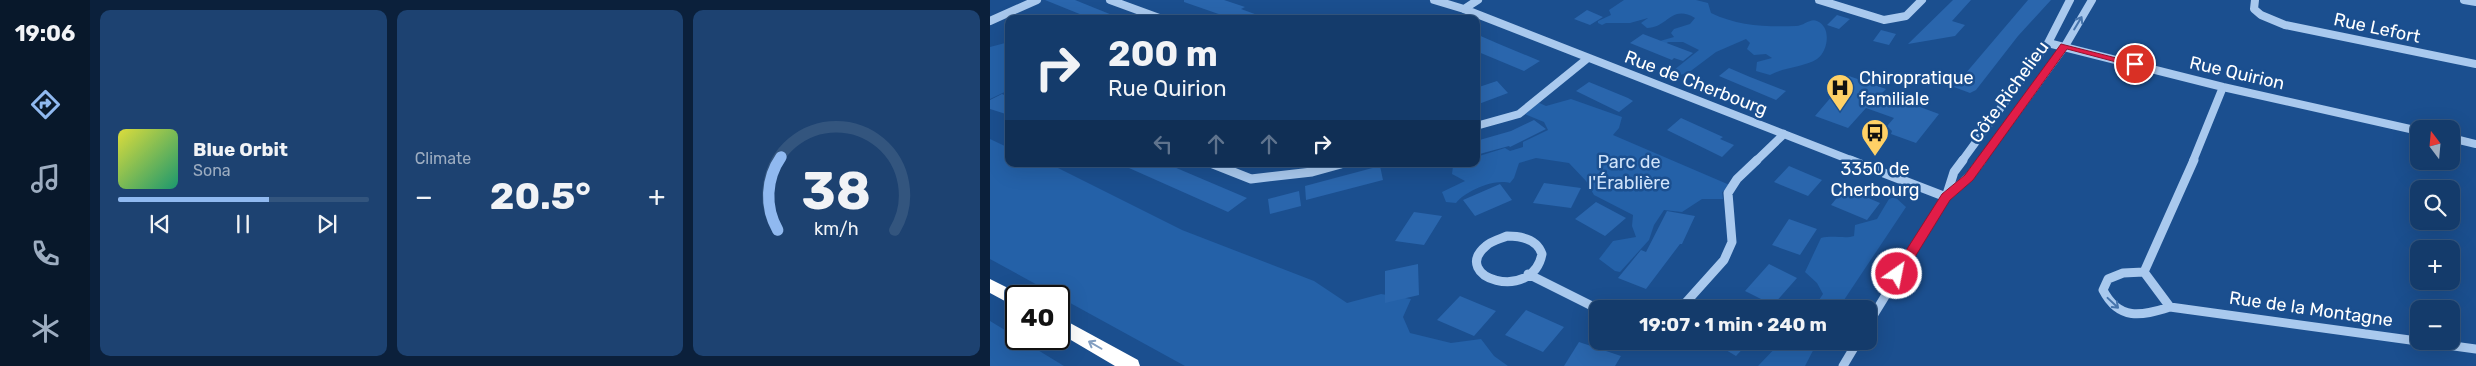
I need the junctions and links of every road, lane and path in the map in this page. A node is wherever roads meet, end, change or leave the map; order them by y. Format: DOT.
graph roads {
  1 [pos="1037,0"];
  2 [pos="1110,0"];
  3 [pos="1434,0"];
  4 [pos="1478,0"];
  5 [pos="1819,0"];
  6 [pos="1922,0"];
  7 [pos="2070,0"];
  8 [pos="2092,0"];
  9 [pos="2255,0"];
  10 [pos="2464,0"];
  11 [pos="2476,2"];
  12 [pos="1464,9"];
  13 [pos="1150,14"];
  14 [pos="1479,15"];
  15 [pos="1480,15"];
  16 [pos="990,21"];
  17 [pos="2048,43"];
  18 [pos="2064,46"];
  19 [pos="1588,58"];
  20 [pos="2476,64"];
  21 [pos="2223,87"];
  22 [pos="1480,125"];
  23 [pos="2410,129"];
  24 [pos="1784,134"];
  25 [pos="2460,140"];
  26 [pos="2476,144"];
  27 [pos="1221,167"];
  28 [pos="1330,167"];
  29 [pos="1946,197"];
  30 [pos="2144,272"];
  31 [pos="1528,274"];
  32 [pos="990,285"];
  33 [pos="1005,294"];
  34 [pos="1688,300"];
  35 [pos="1589,304"];
  36 [pos="2170,307"];
  37 [pos="1877,309"];
  38 [pos="1070,330"];
  39 [pos="2476,349"];
  40 [pos="1853,350"];
  41 [pos="1131,366"];
  42 [pos="1844,366"];
  1 -- 16 [label="street"];
  2 -- 13 [label="street"];
  3 -- 12 [label="street, Rue de Cherbourg"];
  4 -- 12 [label="street"];
  5 -- 6 [label="street"];
  7 -- 17 [label="street, Côte Richelieu"];
  18 -- 8 [label="street, Côte Richelieu, one-way"];
  9 -- 20 [label="street, Rue Lefort"];
  10 -- 11 [label="street"];
  12 -- 14 [label="street, Rue de Cherbourg"];
  15 -- 19 [label="street, Rue de Cherbourg"];
  17 -- 18 [label="street, Rue Quirion"];
  17 -- 29 [label="street, Côte Richelieu"];
  18 -- 21 [label="street, Rue Quirion"];
  18 -- 29 [label="street, Côte Richelieu"];
  19 -- 22 [label="street"];
  19 -- 24 [label="street, Rue de Cherbourg"];
  21 -- 23 [label="street, Rue Quirion"];
  21 -- 30 [label="street"];
  24 -- 29 [label="street, Rue de Cherbourg"];
  24 -- 34 [label="street"];
  25 -- 26 [label="street"];
  27 -- 28 [label="street"];
  29 -- 37 [label="street, Côte Richelieu"];
  30 -- 36 [label="street"];
  30 -- 36 [label="street, Rue de la Montagne, one-way"];
  31 -- 31 [label="street"];
  31 -- 35 [label="street"];
  32 -- 33 [label="highway"];
  36 -- 39 [label="street, Rue de la Montagne"];
  41 -- 38 [label="highway, one-way"];
  40 -- 42 [label="street"];
}
